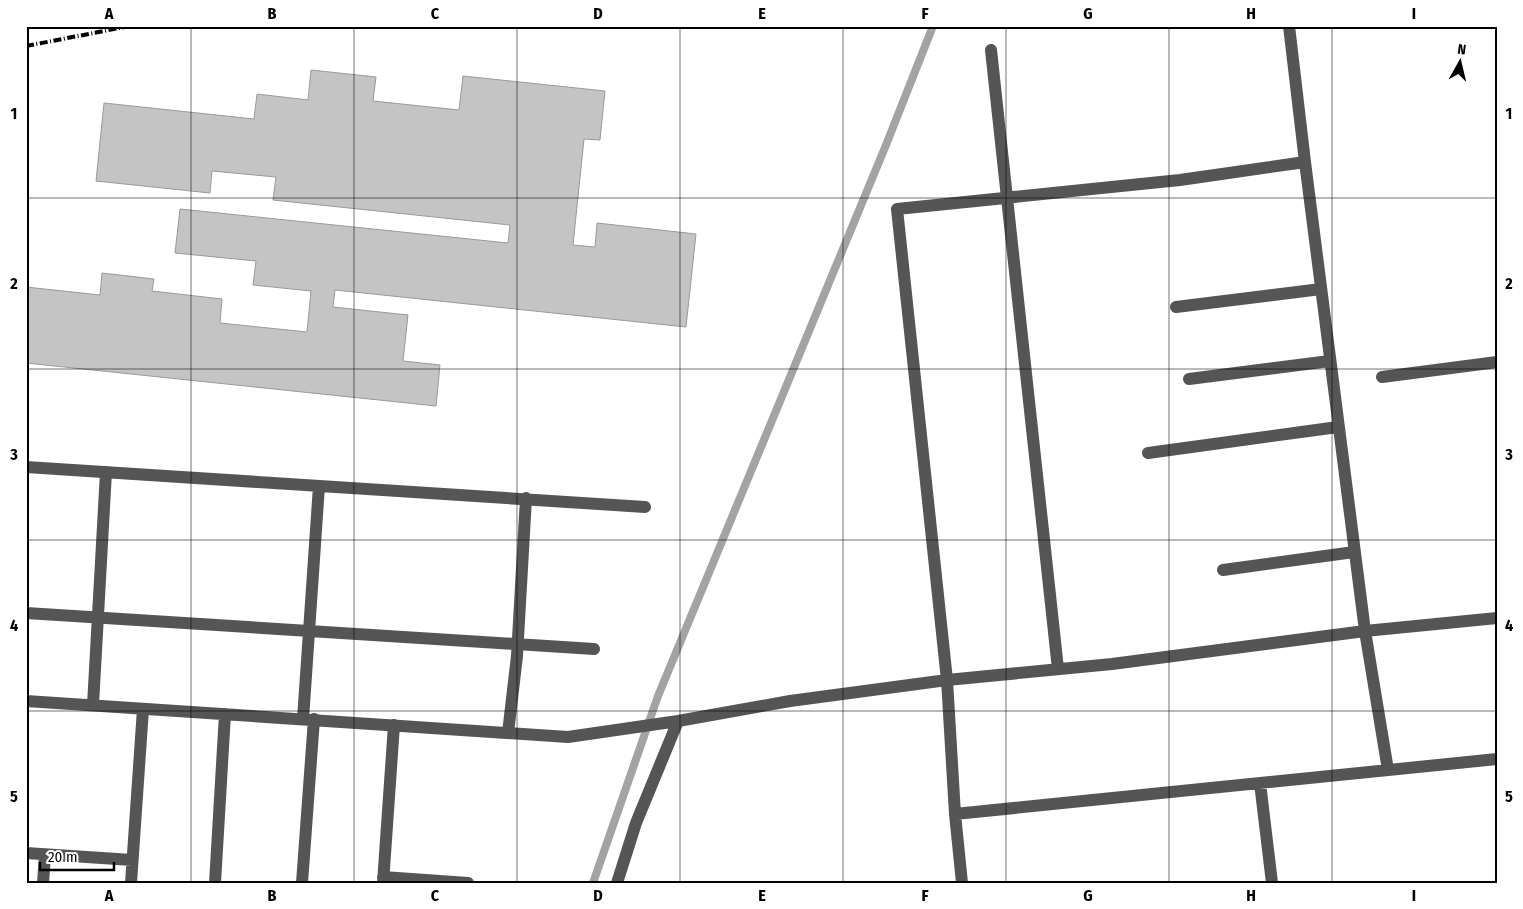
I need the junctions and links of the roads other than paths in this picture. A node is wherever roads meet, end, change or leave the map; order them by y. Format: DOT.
graph roads {
  1 [pos="1289,26"];
  2 [pos="991,50"];
  3 [pos="1304,162"];
  4 [pos="1007,197"];
  5 [pos="1321,289"];
  6 [pos="1176,307"];
  7 [pos="1330,362"];
  8 [pos="1497,362"];
  9 [pos="1382,377"];
  10 [pos="1189,379"];
  11 [pos="1338,427"];
  12 [pos="1148,453"];
  13 [pos="26,467"];
  14 [pos="106,472"];
  15 [pos="319,486"];
  16 [pos="526,498"];
  17 [pos="645,507"];
  18 [pos="1354,552"];
  19 [pos="1223,570"];
  20 [pos="26,613"];
  21 [pos="98,618"];
  22 [pos="1497,618"];
  23 [pos="309,631"];
  24 [pos="1365,631"];
  25 [pos="518,644"];
  26 [pos="594,649"];
  27 [pos="1058,670"];
  28 [pos="946,680"];
  29 [pos="26,701"];
  30 [pos="93,705"];
  31 [pos="143,709"];
  32 [pos="225,714"];
  33 [pos="308,719"];
  34 [pos="678,720"];
  35 [pos="394,725"];
  36 [pos="508,734"];
  37 [pos="1497,759"];
  38 [pos="1388,770"];
  39 [pos="1260,783"];
  40 [pos="955,814"];
  41 [pos="26,854"];
  42 [pos="45,855"];
  43 [pos="132,860"];
  44 [pos="383,880"];
  45 [pos="43,883"];
  46 [pos="131,883"];
  47 [pos="215,883"];
  48 [pos="302,883"];
  49 [pos="468,883"];
  50 [pos="617,883"];
  51 [pos="962,883"];
  52 [pos="1272,883"];
  1 -- 3 [label="street"];
  2 -- 4 [label="street"];
  3 -- 4 [label="street"];
  3 -- 5 [label="street"];
  4 -- 27 [label="street"];
  4 -- 28 [label="street"];
  5 -- 6 [label="street"];
  5 -- 7 [label="street"];
  7 -- 10 [label="street"];
  7 -- 11 [label="street"];
  8 -- 9 [label="street"];
  11 -- 12 [label="street"];
  11 -- 18 [label="street"];
  13 -- 14 [label="street"];
  14 -- 15 [label="street"];
  14 -- 21 [label="street"];
  15 -- 16 [label="street"];
  15 -- 23 [label="street"];
  16 -- 17 [label="street"];
  16 -- 25 [label="street"];
  18 -- 19 [label="street"];
  18 -- 24 [label="street"];
  20 -- 21 [label="street"];
  21 -- 23 [label="street"];
  21 -- 30 [label="street"];
  22 -- 24 [label="street"];
  23 -- 25 [label="street"];
  23 -- 33 [label="street"];
  24 -- 27 [label="street"];
  24 -- 38 [label="street"];
  25 -- 26 [label="street"];
  25 -- 36 [label="street"];
  27 -- 28 [label="street"];
  28 -- 34 [label="street"];
  28 -- 40 [label="street"];
  29 -- 30 [label="street"];
  30 -- 31 [label="street"];
  31 -- 32 [label="street"];
  31 -- 43 [label="street"];
  32 -- 33 [label="street"];
  32 -- 47 [label="street"];
  33 -- 35 [label="street"];
  33 -- 48 [label="street"];
  34 -- 36 [label="street"];
  34 -- 50 [label="street"];
  35 -- 36 [label="street"];
  35 -- 44 [label="street"];
  37 -- 38 [label="street"];
  38 -- 39 [label="street"];
  39 -- 40 [label="street"];
  39 -- 52 [label="street"];
  40 -- 51 [label="street"];
  41 -- 42 [label="street"];
  42 -- 43 [label="street"];
  42 -- 45 [label="street"];
  43 -- 46 [label="street"];
  44 -- 49 [label="street"];
}
